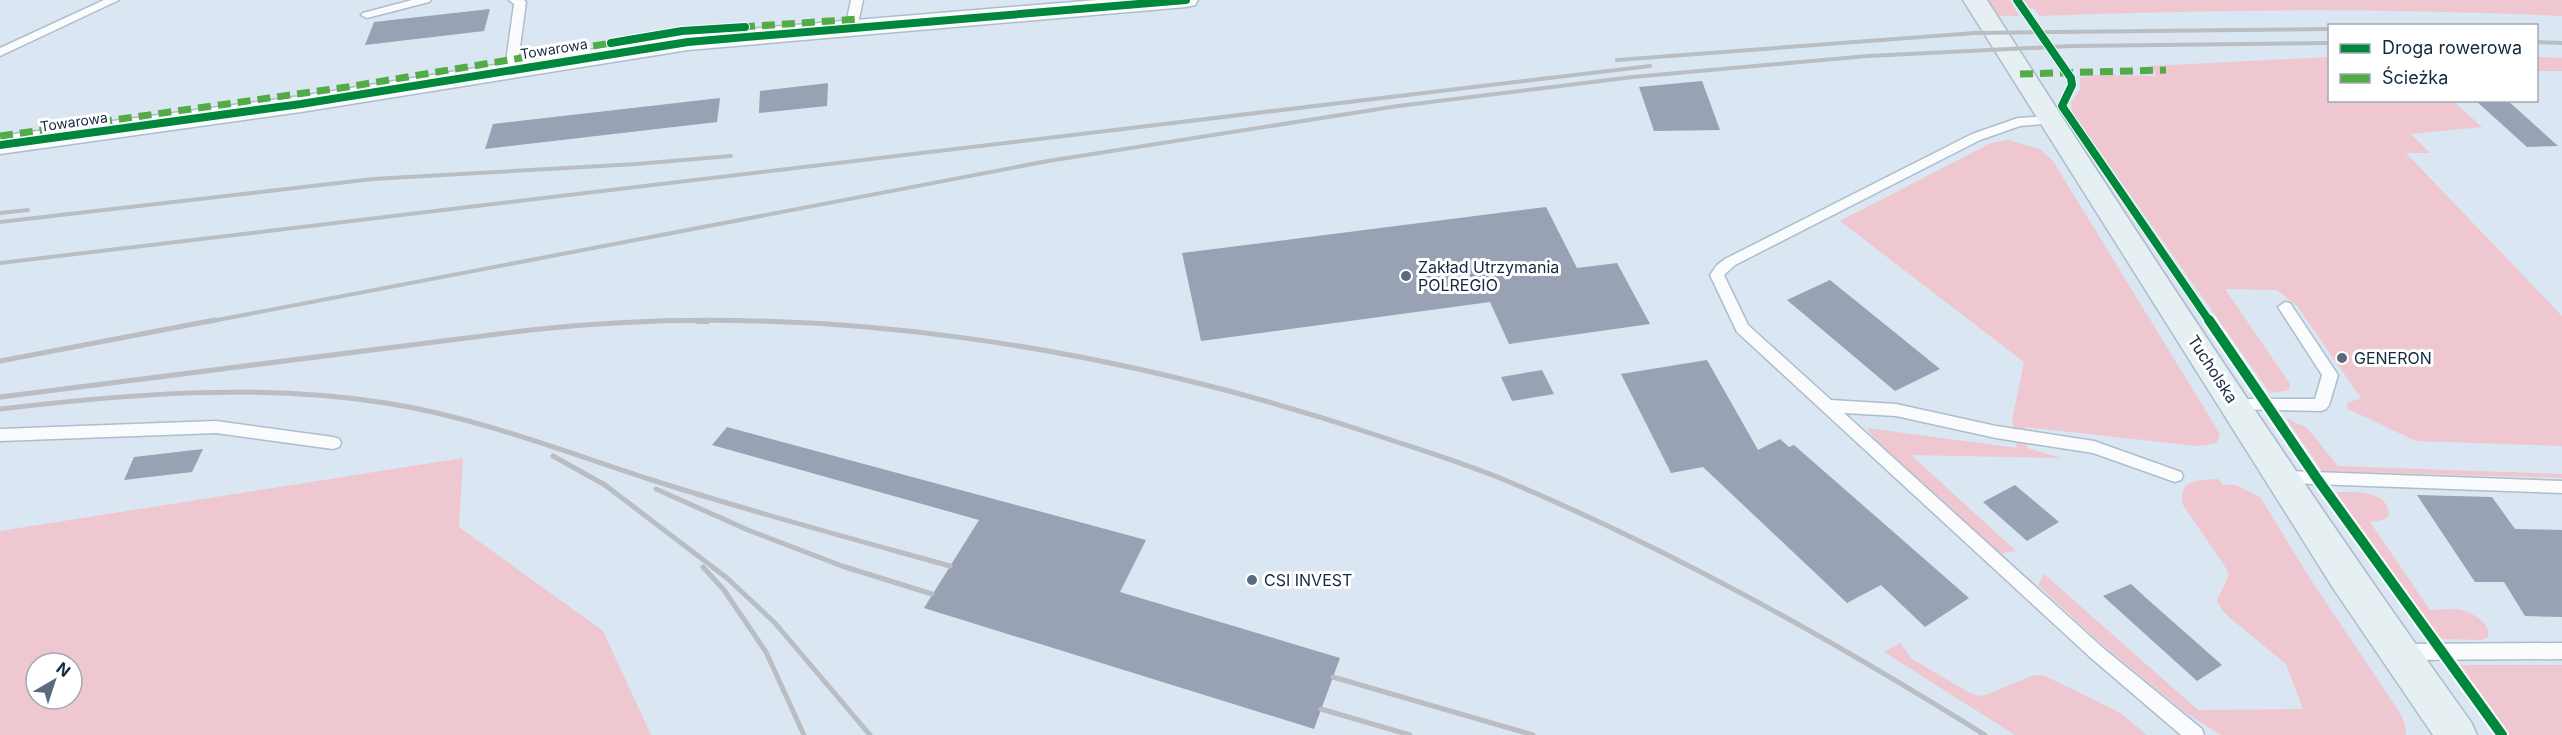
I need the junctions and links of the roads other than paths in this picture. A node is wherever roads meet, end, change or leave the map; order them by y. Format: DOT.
graph roads {
  1 [pos="113,0"];
  2 [pos="425,0"];
  3 [pos="515,0"];
  4 [pos="857,0"];
  5 [pos="1186,0"];
  6 [pos="1975,0"];
  7 [pos="367,15"];
  8 [pos="851,28"];
  9 [pos="0,52"];
  10 [pos="511,69"];
  11 [pos="2050,120"];
  12 [pos="0,145"];
  13 [pos="2284,307"];
  14 [pos="2236,405"];
  15 [pos="1828,406"];
  16 [pos="0,435"];
  17 [pos="333,443"];
  18 [pos="2175,476"];
  19 [pos="2282,477"];
  20 [pos="2562,487"];
  21 [pos="2562,651"];
  22 [pos="2397,652"];
  23 [pos="2195,735"];
  24 [pos="2456,735"];
  1 -- 9 [label="lane"];
  2 -- 7 [label="lane"];
  3 -- 10 [label="lane"];
  4 -- 8 [label="lane"];
  5 -- 8 [label="street, Towarowa"];
  6 -- 11 [label="main road, Tucholska"];
  8 -- 10 [label="street, Towarowa"];
  10 -- 12 [label="street, Towarowa"];
  11 -- 14 [label="main road, Tucholska"];
  11 -- 15 [label="lane"];
  13 -- 14 [label="lane"];
  14 -- 19 [label="main road, Tucholska"];
  15 -- 18 [label="lane"];
  15 -- 23 [label="lane"];
  16 -- 17 [label="lane"];
  19 -- 20 [label="lane"];
  19 -- 22 [label="main road, Tucholska"];
  21 -- 22 [label="lane"];
  22 -- 24 [label="main road, Tucholska"];
}
